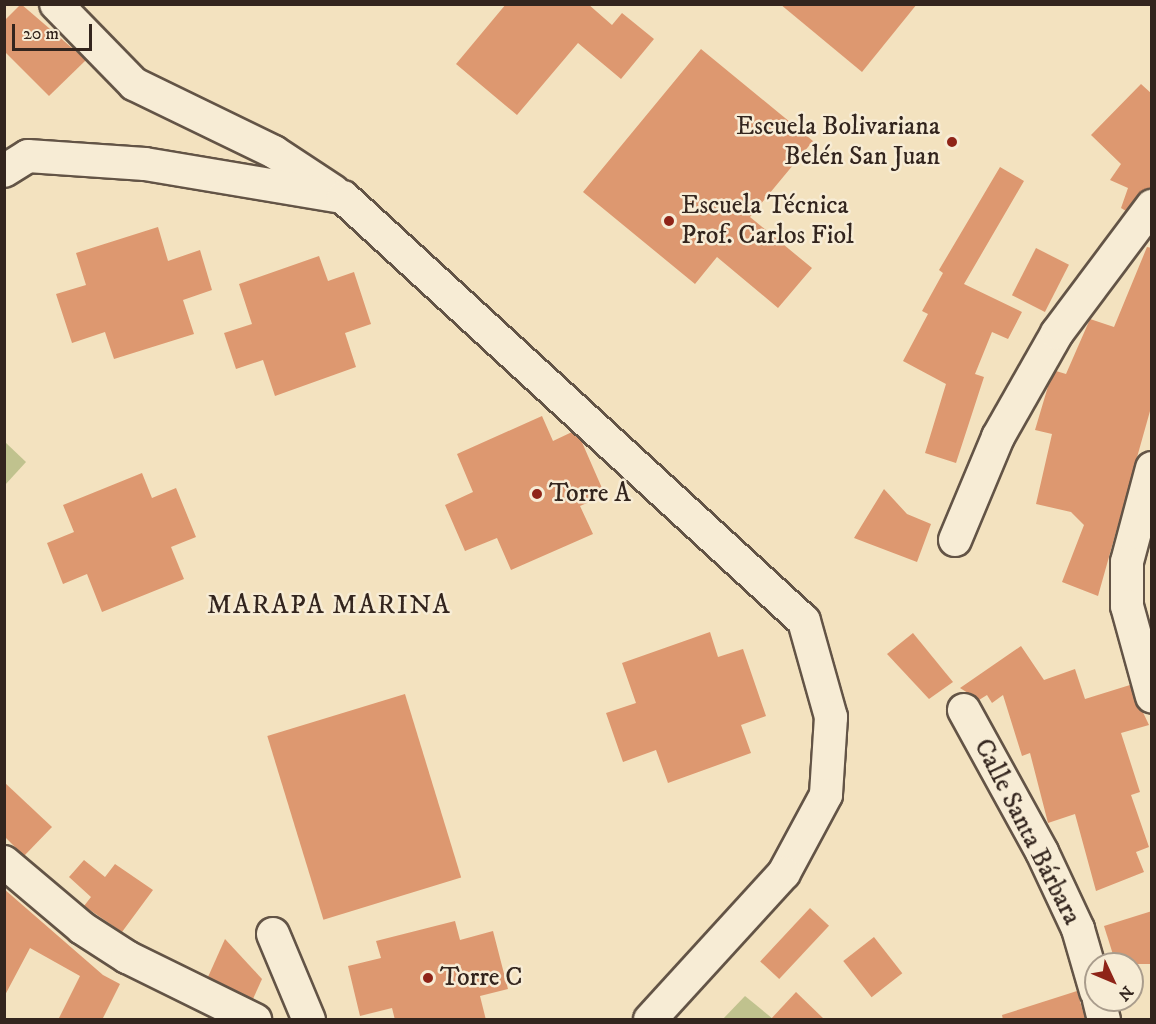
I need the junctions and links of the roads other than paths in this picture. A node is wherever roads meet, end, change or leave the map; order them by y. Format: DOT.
graph roads {
  1 [pos="56,4"];
  2 [pos="4,171"];
  3 [pos="343,197"];
  4 [pos="1152,206"];
  5 [pos="1152,468"];
  6 [pos="955,540"];
  7 [pos="1152,697"];
  8 [pos="964,710"];
  9 [pos="4,862"];
  10 [pos="273,934"];
  11 [pos="1085,952"];
  12 [pos="255,1020"];
  13 [pos="309,1020"];
  14 [pos="650,1020"];
  1 -- 3 [label="street"];
  2 -- 3 [label="street"];
  3 -- 14 [label="street"];
  4 -- 6 [label="street"];
  5 -- 7 [label="street"];
  8 -- 11 [label="street, Calle Santa Bárbara"];
  9 -- 12 [label="street"];
  10 -- 13 [label="street"];
}
